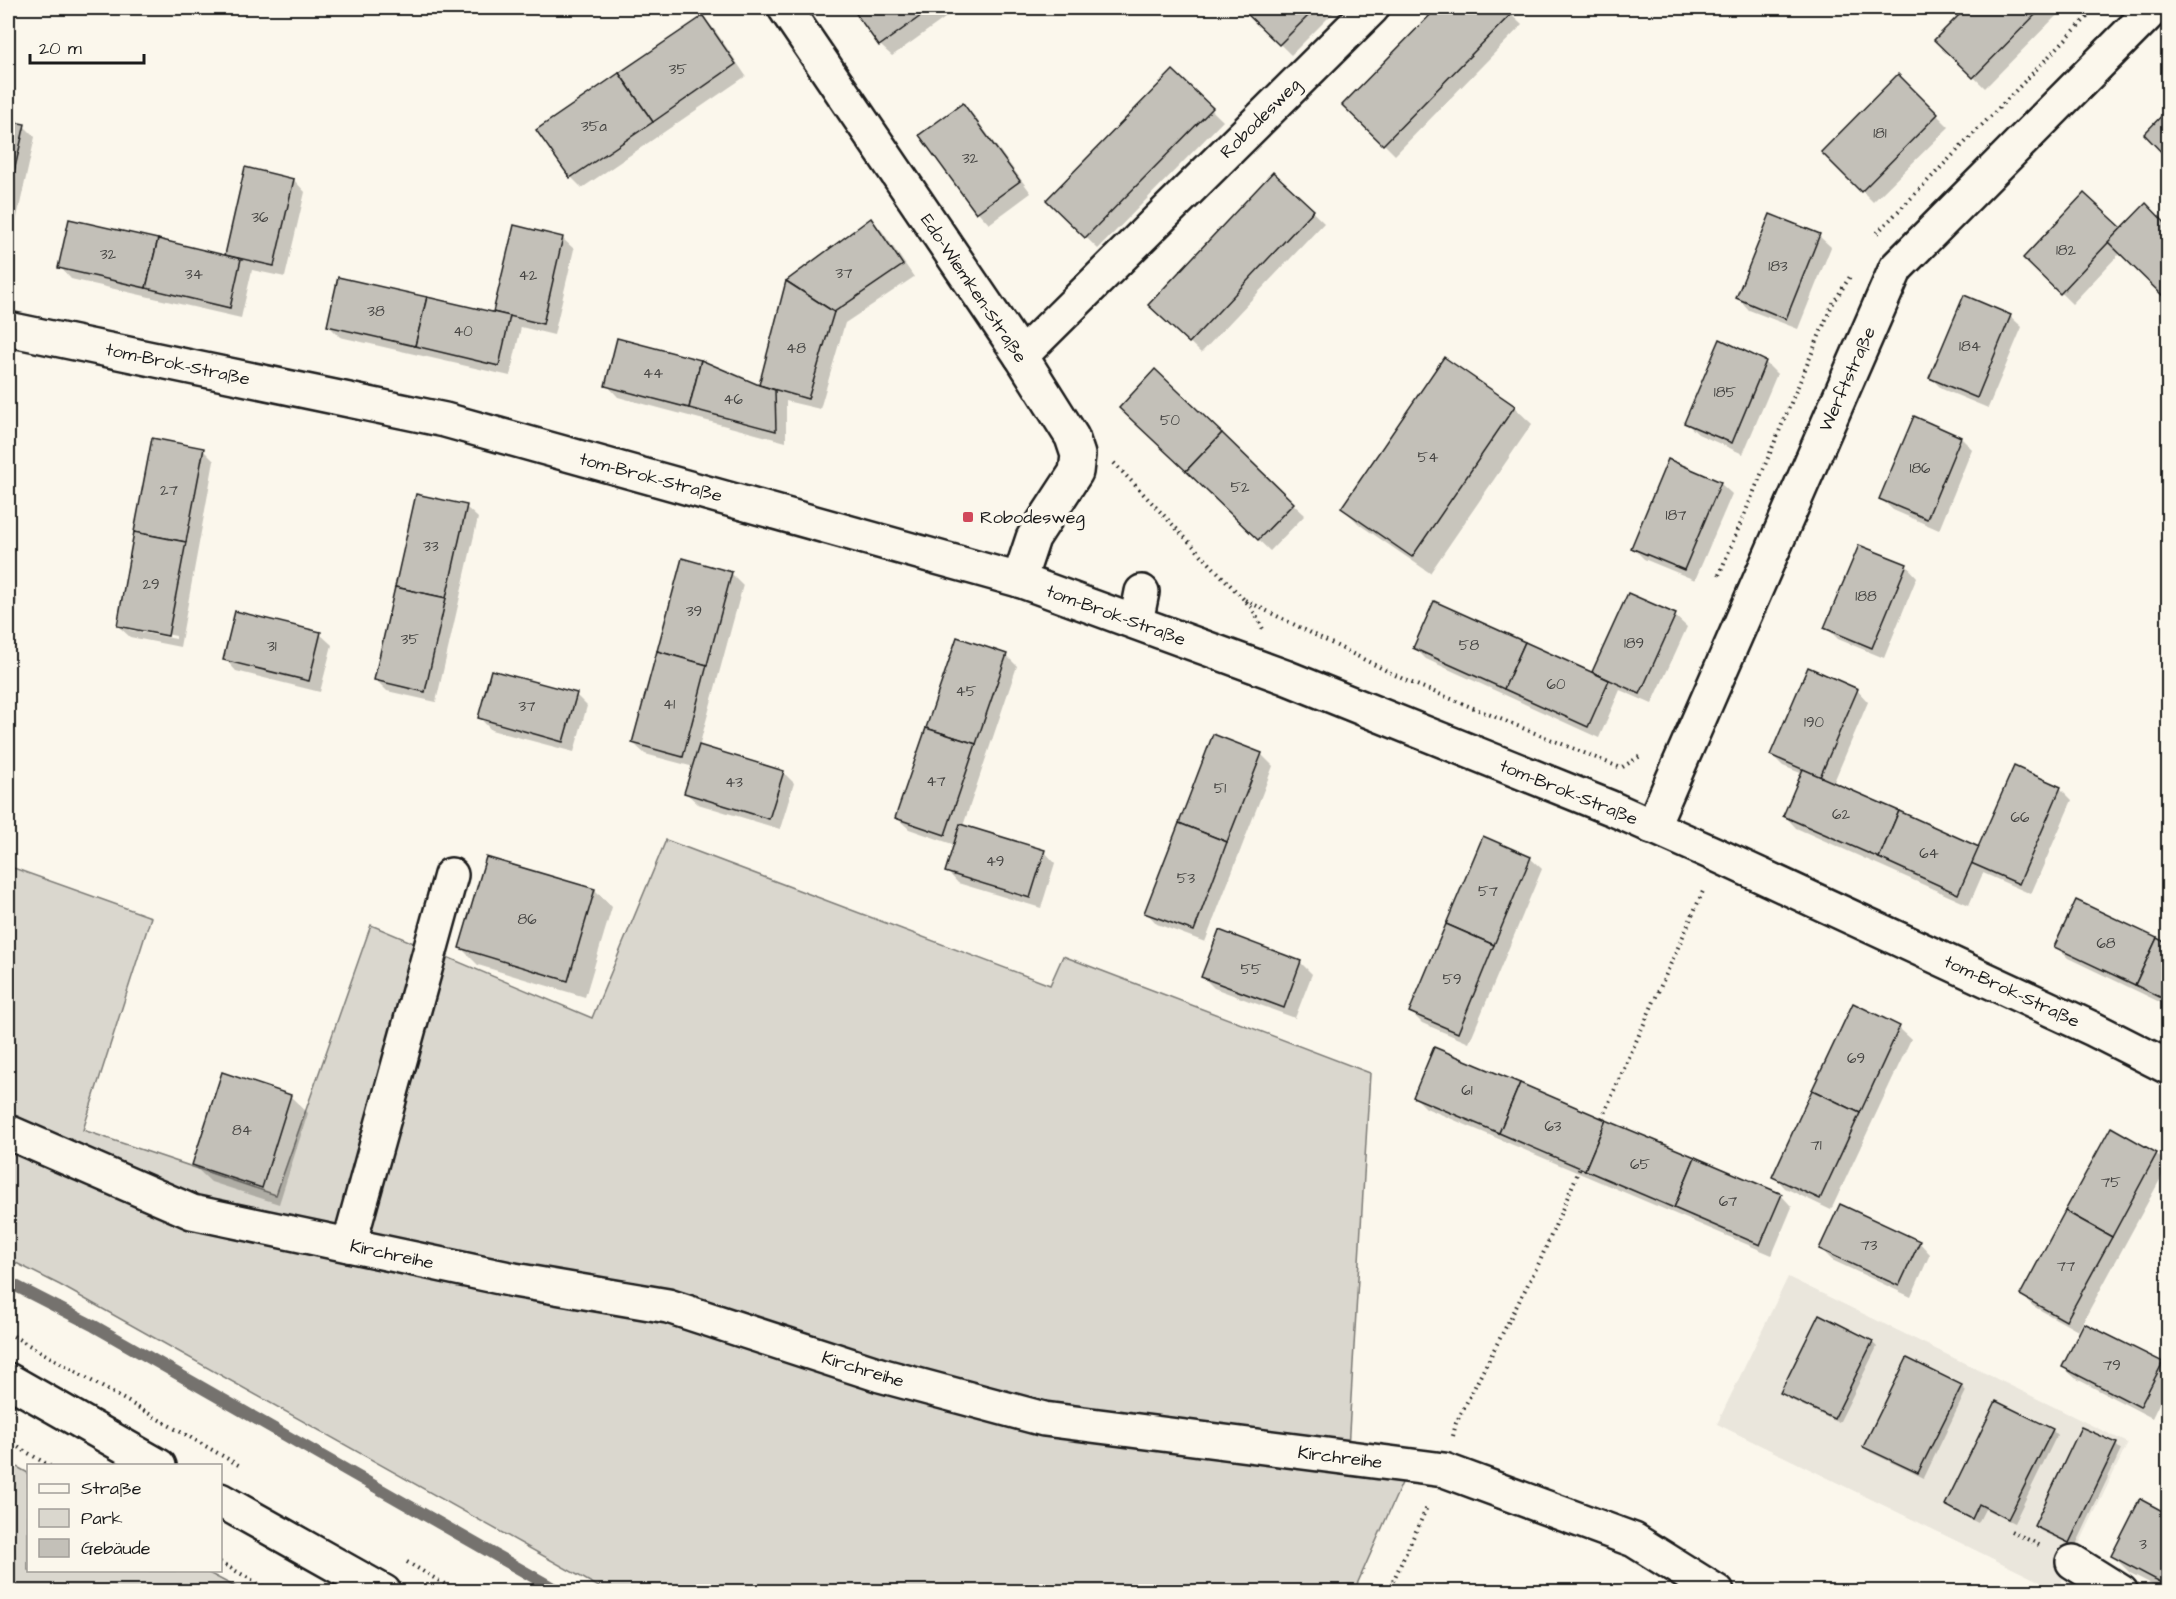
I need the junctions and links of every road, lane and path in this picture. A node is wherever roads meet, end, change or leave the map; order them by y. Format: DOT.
graph roads {
  1 [pos="785,8"];
  2 [pos="1372,8"];
  3 [pos="2096,8"];
  4 [pos="2154,8"];
  5 [pos="1873,238"];
  6 [pos="1856,267"];
  7 [pos="8,329"];
  8 [pos="1021,356"];
  9 [pos="1072,437"];
  10 [pos="1718,579"];
  11 [pos="1019,580"];
  12 [pos="1245,600"];
  13 [pos="1285,677"];
  14 [pos="1645,753"];
  15 [pos="1652,827"];
  16 [pos="1719,856"];
  17 [pos="451,875"];
  18 [pos="2169,1068"];
  19 [pos="1602,1118"];
  20 [pos="8,1132"];
  21 [pos="1580,1168"];
  22 [pos="349,1245"];
  23 [pos="8,1333"];
  24 [pos="8,1380"];
  25 [pos="8,1442"];
  26 [pos="46,1464"];
  27 [pos="155,1464"];
  28 [pos="243,1468"];
  29 [pos="1444,1470"];
  30 [pos="222,1501"];
  31 [pos="397,1556"];
  32 [pos="2073,1562"];
  33 [pos="222,1563"];
  34 [pos="273,1592"];
  35 [pos="384,1592"];
  36 [pos="458,1592"];
  37 [pos="1388,1592"];
  38 [pos="1717,1592"];
  39 [pos="2121,1592"];
  1 -- 8 [label="street, Edo-Wiemken-Straße"];
  2 -- 8 [label="street, Robodesweg"];
  3 -- 5 [label="path"];
  4 -- 15 [label="street, Werftstraße"];
  6 -- 10 [label="path"];
  7 -- 11 [label="street, tom-Brok-Straße"];
  8 -- 9 [label="street, Edo-Wiemken-Straße"];
  9 -- 11 [label="street, Edo-Wiemken-Straße"];
  9 -- 12 [label="path"];
  11 -- 13 [label="street, tom-Brok-Straße"];
  12 -- 13 [label="path"];
  12 -- 14 [label="path"];
  13 -- 15 [label="street, tom-Brok-Straße"];
  15 -- 16 [label="street, tom-Brok-Straße"];
  16 -- 18 [label="street, tom-Brok-Straße"];
  16 -- 19 [label="path"];
  17 -- 22 [label="street"];
  20 -- 22 [label="street, Kirchreihe"];
  21 -- 29 [label="path"];
  22 -- 29 [label="street, Kirchreihe"];
  23 -- 28 [label="path"];
  24 -- 27 [label="street"];
  25 -- 26 [label="path"];
  29 -- 37 [label="path"];
  29 -- 38 [label="street, Kirchreihe"];
  30 -- 35 [label="street"];
  31 -- 36 [label="path"];
  32 -- 39 [label="street"];
  33 -- 34 [label="path"];
}
